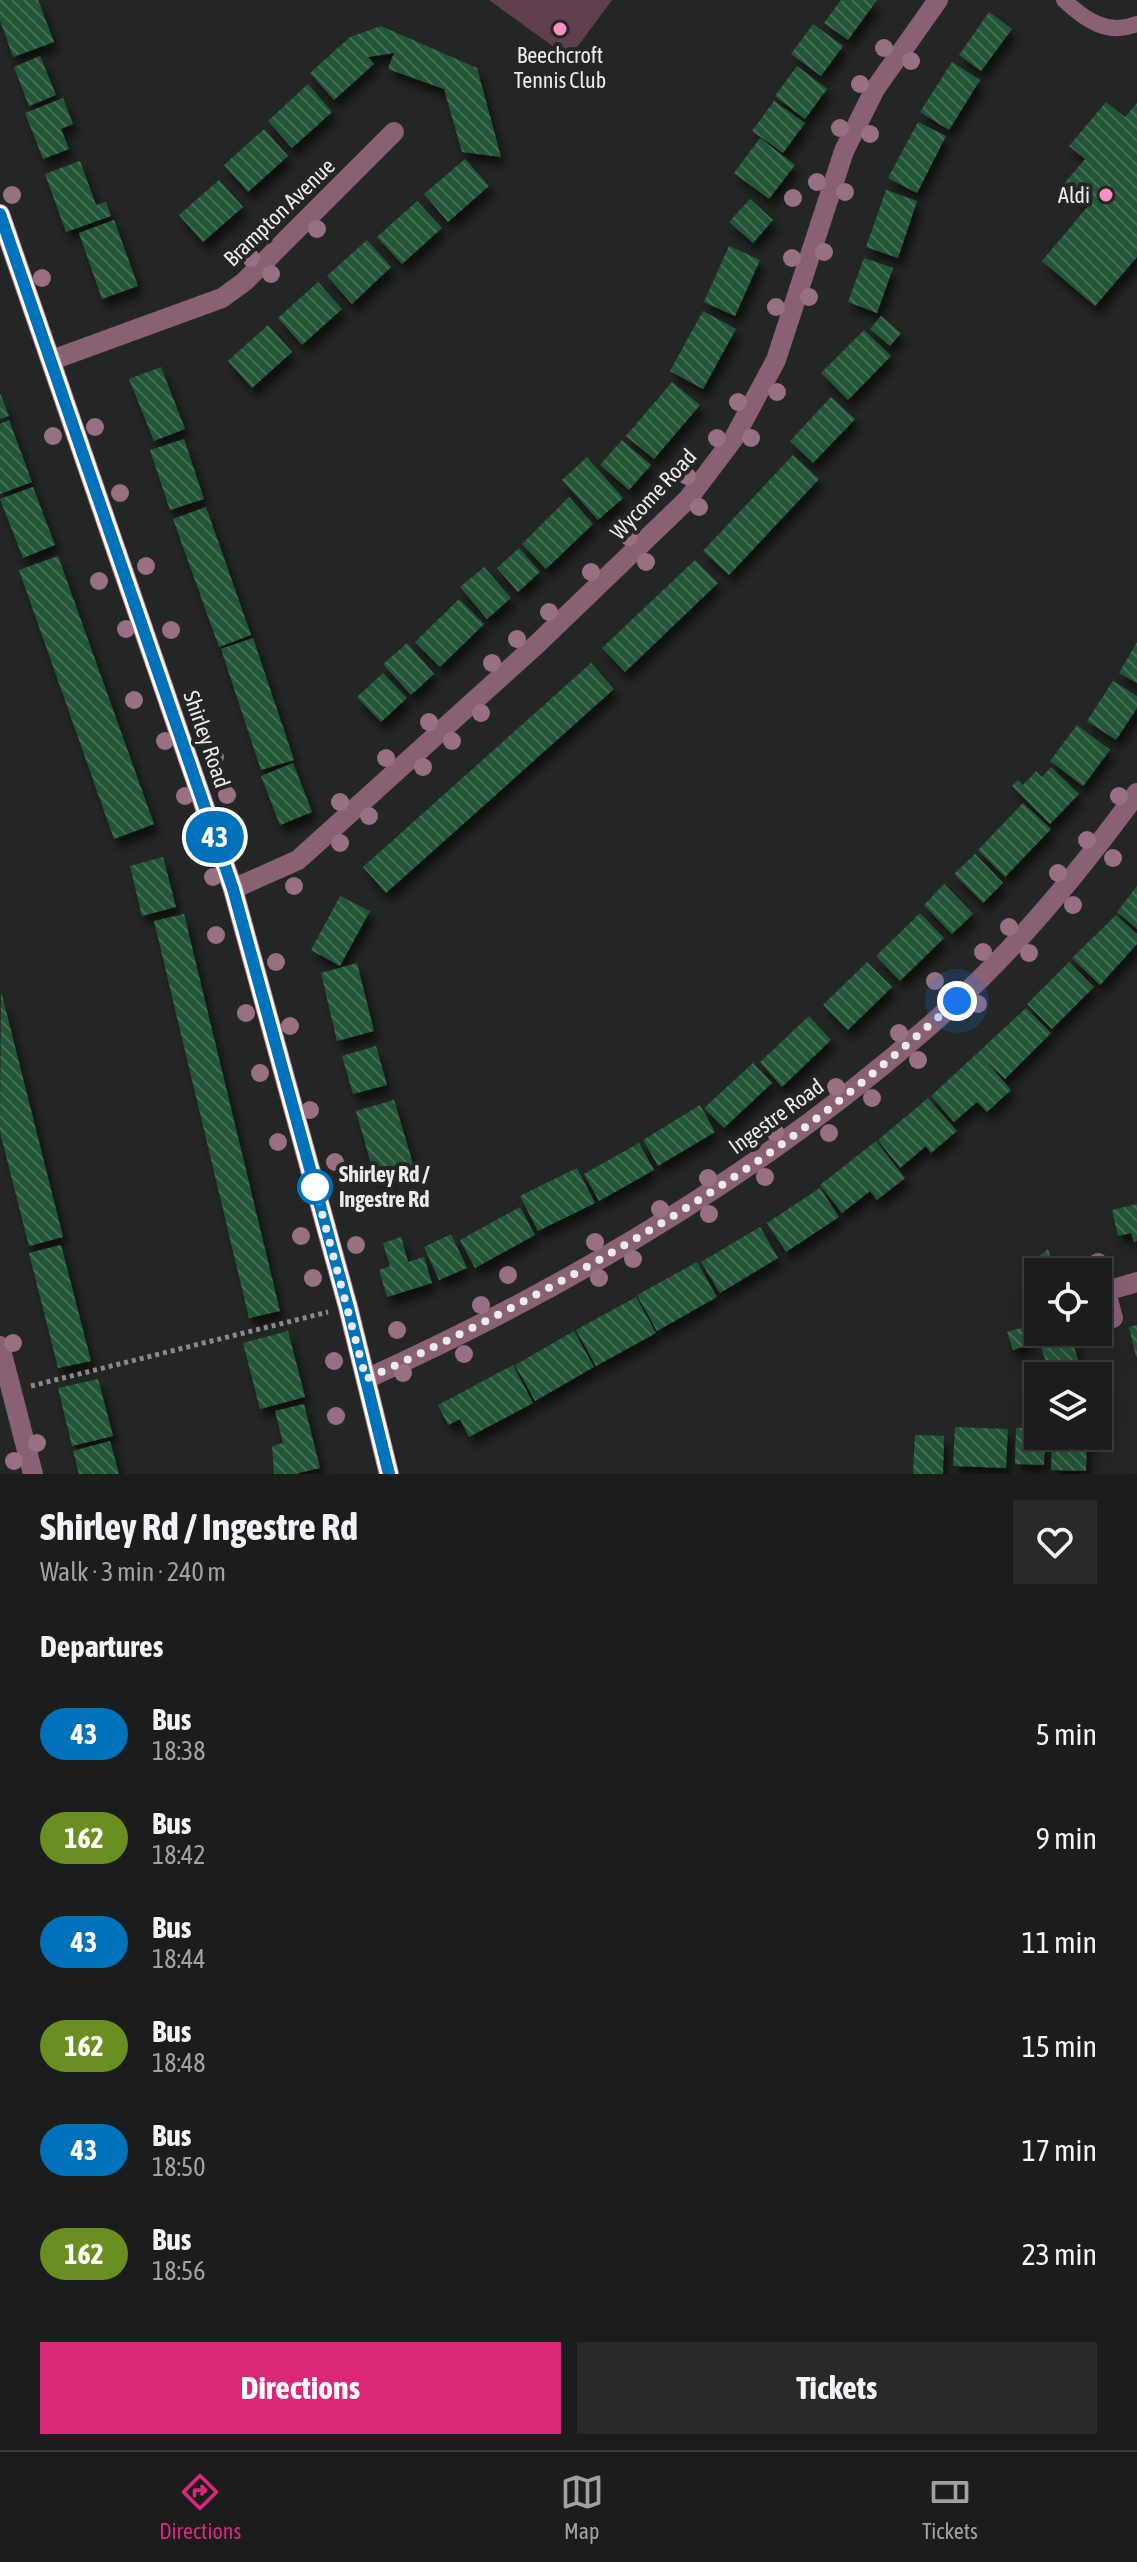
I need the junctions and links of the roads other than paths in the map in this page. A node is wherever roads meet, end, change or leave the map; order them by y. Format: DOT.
graph roads {
  1 [pos="938,0"];
  2 [pos="1064,0"];
  3 [pos="1137,24"];
  4 [pos="394,132"];
  5 [pos="0,214"];
  6 [pos="52,360"];
  7 [pos="1137,793"];
  8 [pos="233,889"];
  9 [pos="1137,1282"];
  10 [pos="1112,1289"];
  11 [pos="1112,1314"];
  12 [pos="1113,1318"];
  13 [pos="0,1346"];
  14 [pos="366,1379"];
  15 [pos="33,1474"];
  16 [pos="389,1474"];
  1 -- 8 [label="street, Wycome Road"];
  2 -- 3 [label="lane"];
  4 -- 6 [label="street, Brampton Avenue"];
  5 -- 6 [label="street, Shirley Road"];
  6 -- 8 [label="street, Shirley Road"];
  7 -- 14 [label="street, Ingestre Road"];
  8 -- 14 [label="street, Shirley Road"];
  9 -- 10 [label="street"];
  11 -- 12 [label="street"];
  13 -- 15 [label="street"];
  14 -- 16 [label="street, Shirley Road"];
}
